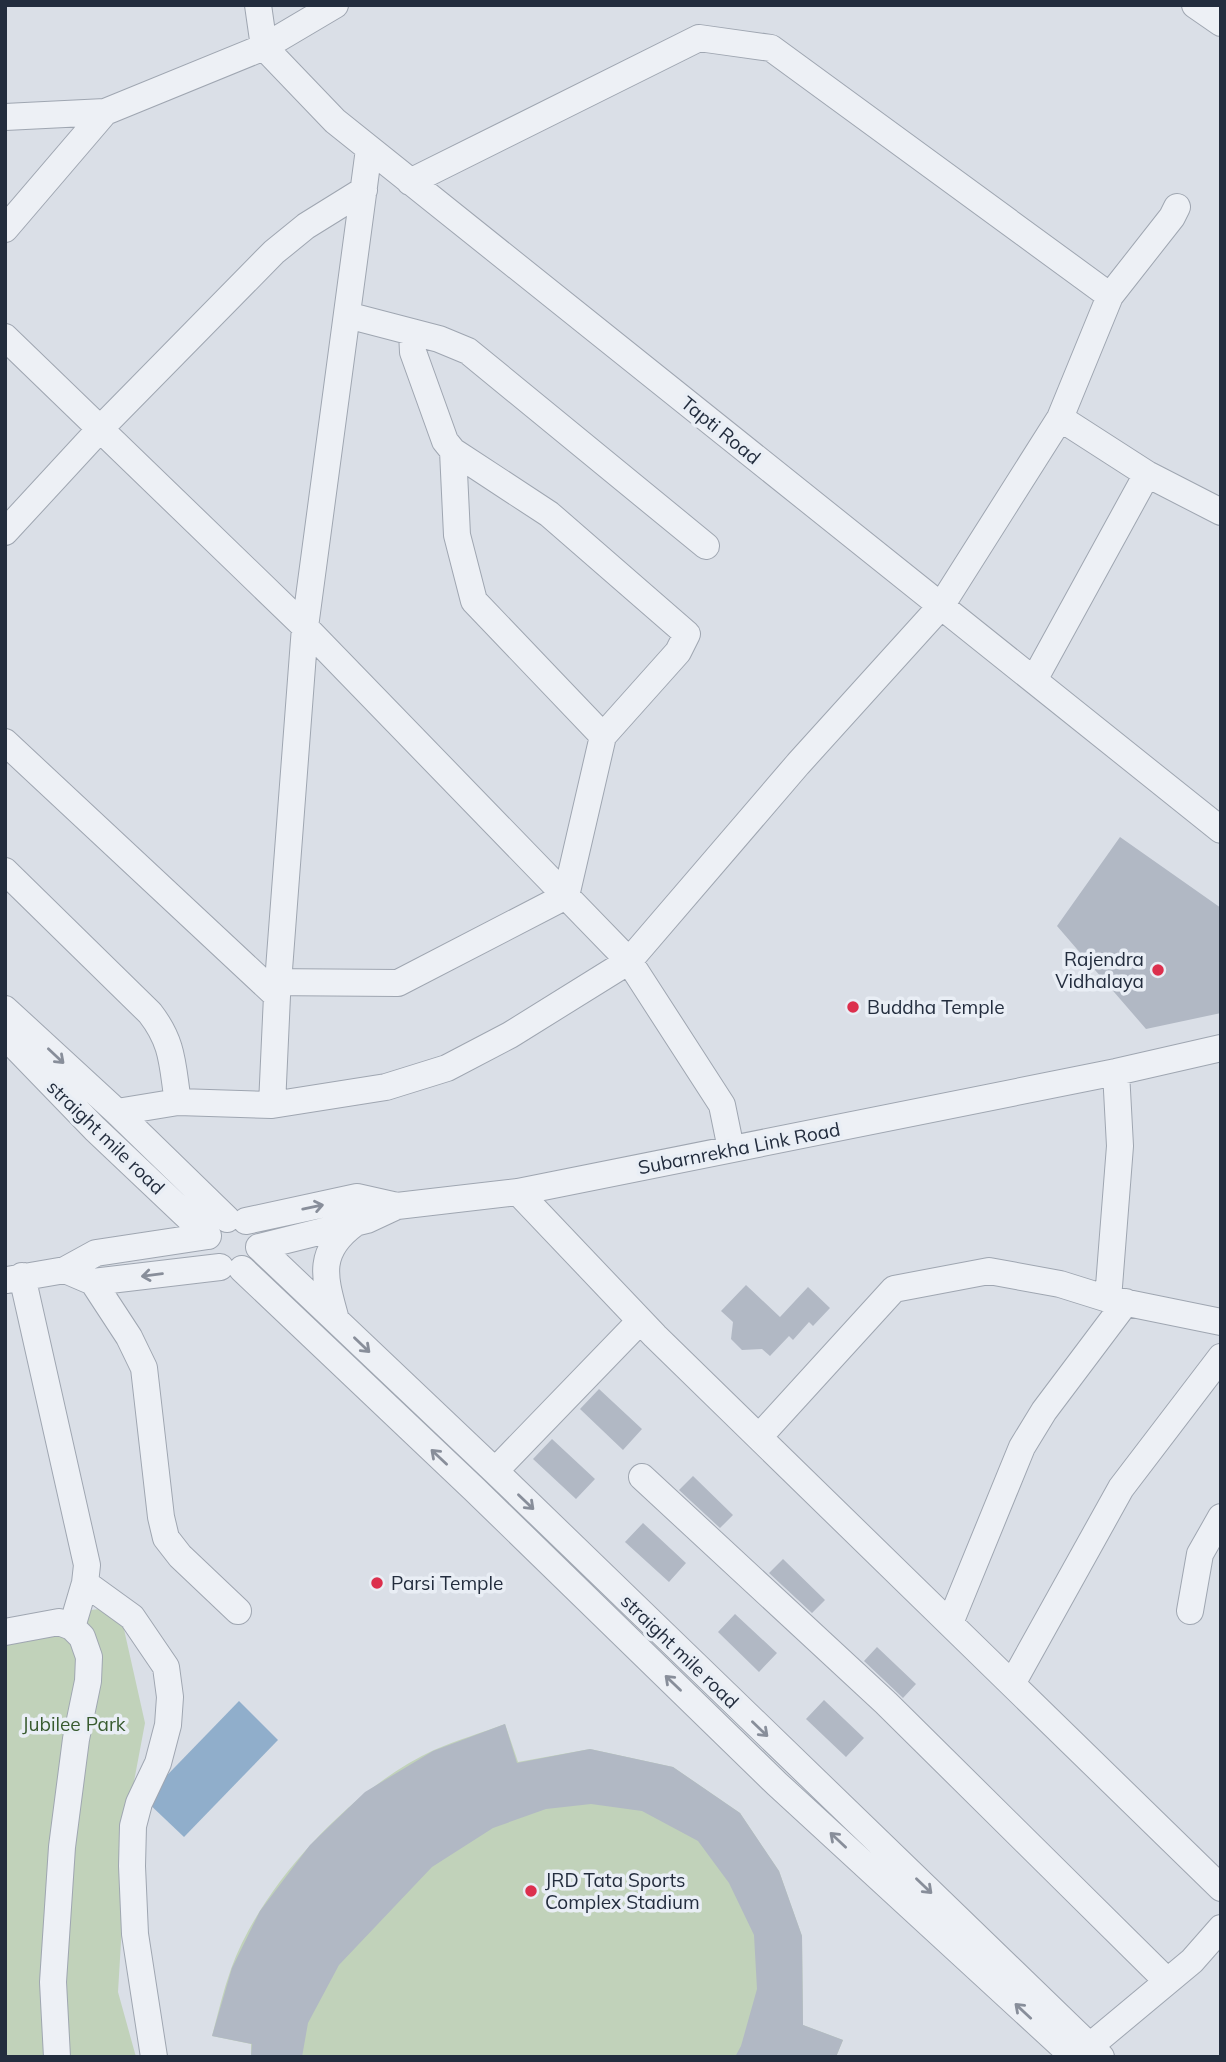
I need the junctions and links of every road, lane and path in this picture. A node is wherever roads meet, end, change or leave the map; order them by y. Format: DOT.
graph roads {
  1 [pos="258,5"];
  2 [pos="335,5"];
  3 [pos="1195,5"];
  4 [pos="1221,23"];
  5 [pos="264,47"];
  6 [pos="105,112"];
  7 [pos="5,117"];
  8 [pos="369,149"];
  9 [pos="410,182"];
  10 [pos="363,190"];
  11 [pos="1177,207"];
  12 [pos="5,229"];
  13 [pos="1110,296"];
  14 [pos="347,315"];
  15 [pos="412,332"];
  16 [pos="5,337"];
  17 [pos="1060,418"];
  18 [pos="100,429"];
  19 [pos="453,451"];
  20 [pos="1147,474"];
  21 [pos="1221,512"];
  22 [pos="5,532"];
  23 [pos="706,546"];
  24 [pos="942,606"];
  25 [pos="304,627"];
  26 [pos="1034,680"];
  27 [pos="603,736"];
  28 [pos="5,742"];
  29 [pos="1221,830"];
  30 [pos="5,872"];
  31 [pos="566,896"];
  32 [pos="629,961"];
  33 [pos="272,986"];
  34 [pos="5,1009"];
  35 [pos="5,1036"];
  36 [pos="1221,1048"];
  37 [pos="1116,1072"];
  38 [pos="178,1102"];
  39 [pos="272,1105"];
  40 [pos="117,1112"];
  41 [pos="731,1149"];
  42 [pos="518,1192"];
  43 [pos="397,1206"];
  44 [pos="356,1223"];
  45 [pos="227,1225"];
  46 [pos="259,1247"];
  47 [pos="231,1268"];
  48 [pos="65,1270"];
  49 [pos="14,1278"];
  50 [pos="93,1282"];
  51 [pos="1117,1301"];
  52 [pos="336,1320"];
  53 [pos="640,1321"];
  54 [pos="1221,1322"];
  55 [pos="1221,1357"];
  56 [pos="759,1437"];
  57 [pos="495,1471"];
  58 [pos="642,1476"];
  59 [pos="1221,1517"];
  60 [pos="85,1583"];
  61 [pos="238,1611"];
  62 [pos="1190,1611"];
  63 [pos="950,1623"];
  64 [pos="72,1627"];
  65 [pos="5,1632"];
  66 [pos="1012,1684"];
  67 [pos="1221,1888"];
  68 [pos="1221,1928"];
  69 [pos="1167,1981"];
  70 [pos="1088,2053"];
  71 [pos="57,2057"];
  72 [pos="154,2057"];
  1 -- 5 [label="street"];
  2 -- 5 [label="street"];
  3 -- 4 [label="street"];
  5 -- 6 [label="street"];
  5 -- 8 [label="street, Tapti Road"];
  6 -- 7 [label="street"];
  6 -- 12 [label="street"];
  8 -- 9 [label="street, Tapti Road"];
  8 -- 10 [label="street"];
  9 -- 13 [label="street"];
  9 -- 24 [label="street, Tapti Road"];
  10 -- 14 [label="street"];
  10 -- 18 [label="street"];
  11 -- 13 [label="street"];
  13 -- 17 [label="street"];
  14 -- 15 [label="street"];
  14 -- 25 [label="street"];
  15 -- 19 [label="street"];
  15 -- 23 [label="street"];
  16 -- 18 [label="street"];
  17 -- 20 [label="street"];
  17 -- 24 [label="street"];
  18 -- 22 [label="street"];
  18 -- 25 [label="street"];
  19 -- 27 [label="street"];
  19 -- 27 [label="street"];
  20 -- 21 [label="street"];
  20 -- 26 [label="street"];
  24 -- 26 [label="street, Tapti Road"];
  24 -- 32 [label="street"];
  25 -- 31 [label="street"];
  25 -- 33 [label="street"];
  26 -- 29 [label="street, Tapti Road"];
  27 -- 31 [label="street"];
  28 -- 33 [label="street"];
  30 -- 38 [label="street"];
  31 -- 32 [label="street"];
  31 -- 33 [label="street"];
  32 -- 39 [label="street"];
  32 -- 41 [label="street"];
  33 -- 39 [label="street"];
  34 -- 40 [label="street, straight mile road, one-way"];
  35 -- 45 [label="street, straight mile road"];
  36 -- 37 [label="street, Subarnrekha Link Road"];
  37 -- 41 [label="street, Subarnrekha Link Road"];
  37 -- 51 [label="street"];
  38 -- 39 [label="street"];
  38 -- 40 [label="street"];
  40 -- 45 [label="street, straight mile road"];
  41 -- 42 [label="street, Subarnrekha Link Road"];
  42 -- 43 [label="street, Subarnrekha Link Road"];
  42 -- 53 [label="street"];
  43 -- 44 [label="street, Subarnrekha Link Road"];
  45 -- 43 [label="street, one-way"];
  44 -- 46 [label="street, Subarnrekha Link Road"];
  44 -- 52 [label="street"];
  45 -- 46 [label="street, straight mile road"];
  45 -- 47 [label="street, straight mile road"];
  45 -- 48 [label="street"];
  46 -- 47 [label="street"];
  46 -- 52 [label="street, straight mile road"];
  47 -- 50 [label="street, one-way"];
  70 -- 47 [label="street, straight mile road, one-way"];
  48 -- 49 [label="street"];
  48 -- 50 [label="street"];
  49 -- 60 [label="street"];
  50 -- 61 [label="street"];
  51 -- 54 [label="street"];
  51 -- 56 [label="street"];
  51 -- 63 [label="street"];
  52 -- 57 [label="street, straight mile road, one-way"];
  53 -- 56 [label="street"];
  53 -- 57 [label="street"];
  55 -- 66 [label="street"];
  56 -- 63 [label="street"];
  57 -- 70 [label="street, straight mile road, one-way"];
  58 -- 69 [label="street"];
  59 -- 62 [label="street"];
  60 -- 64 [label="street"];
  60 -- 72 [label="street"];
  63 -- 66 [label="street"];
  64 -- 65 [label="street"];
  64 -- 71 [label="street"];
  66 -- 67 [label="street"];
  68 -- 69 [label="street"];
  69 -- 70 [label="street"];
}
